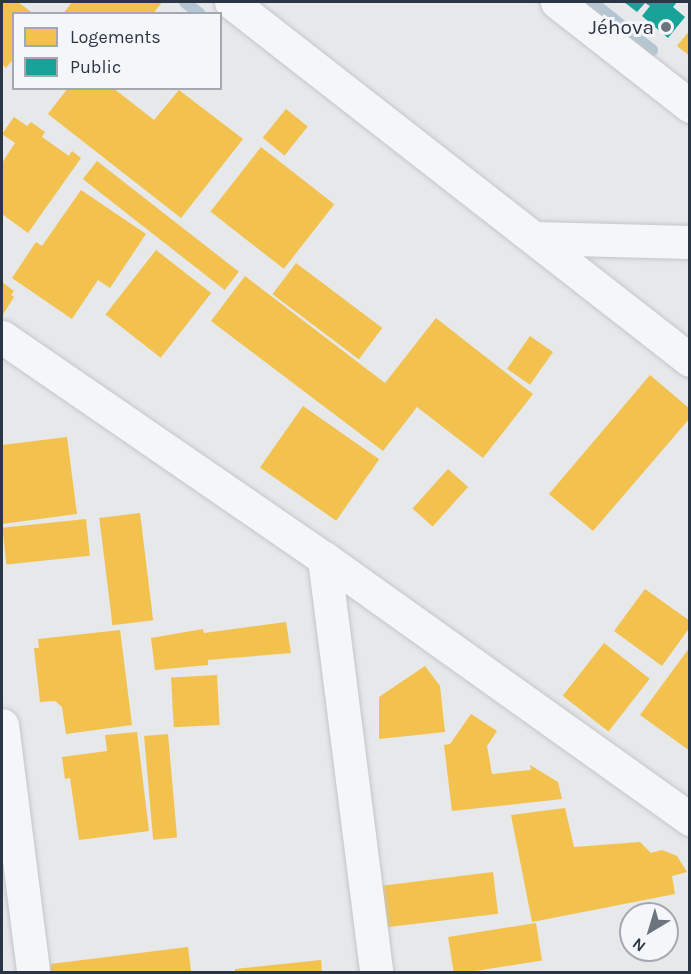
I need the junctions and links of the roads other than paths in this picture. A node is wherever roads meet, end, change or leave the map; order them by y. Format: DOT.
graph roads {
  1 [pos="231,2"];
  2 [pos="557,2"];
  3 [pos="690,106"];
  4 [pos="535,238"];
  5 [pos="690,242"];
  6 [pos="2,337"];
  7 [pos="690,360"];
  8 [pos="324,558"];
  9 [pos="2,725"];
  10 [pos="690,819"];
  11 [pos="33,972"];
  12 [pos="376,972"];
  1 -- 4 [label="street"];
  2 -- 3 [label="street"];
  4 -- 5 [label="street"];
  4 -- 7 [label="street"];
  6 -- 8 [label="street"];
  8 -- 10 [label="street"];
  8 -- 12 [label="street"];
  9 -- 11 [label="street"];
}
